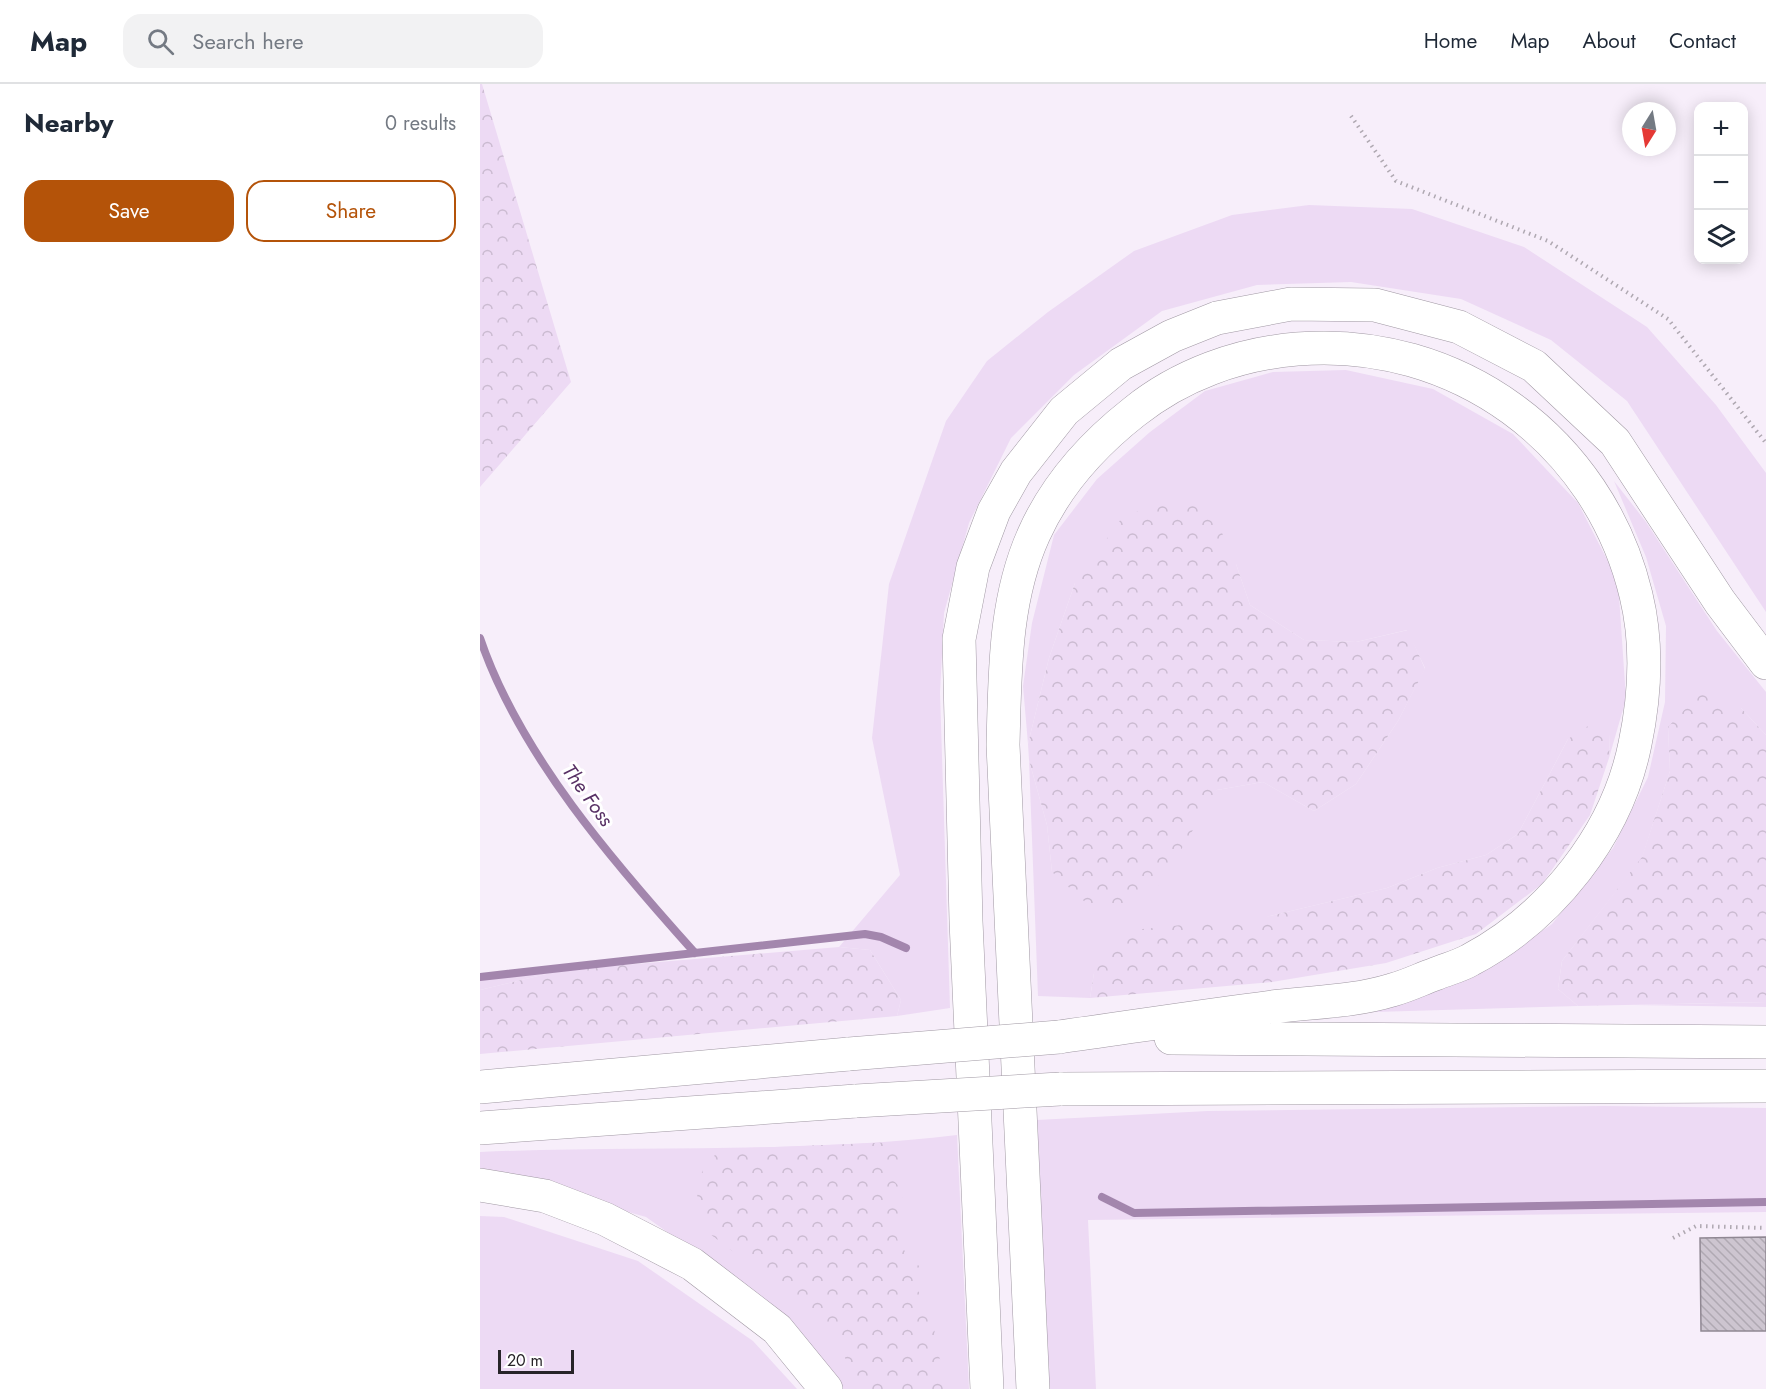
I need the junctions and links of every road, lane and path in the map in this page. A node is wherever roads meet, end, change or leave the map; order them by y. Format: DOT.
graph roads {
  1 [pos="1351,116"];
  2 [pos="1766,443"];
  3 [pos="1766,663"];
  4 [pos="1059,1037"];
  5 [pos="1766,1042"];
  6 [pos="1766,1086"];
  7 [pos="480,1087"];
  8 [pos="480,1128"];
  9 [pos="480,1185"];
  10 [pos="1766,1227"];
  11 [pos="1673,1238"];
  12 [pos="826,1389"];
  13 [pos="987,1389"];
  14 [pos="1033,1389"];
  1 -- 2 [label="path"];
  3 -- 13 [label="highway"];
  4 -- 5 [label="highway"];
  4 -- 7 [label="highway, bridge"];
  4 -- 14 [label="highway"];
  6 -- 8 [label="highway, bridge"];
  9 -- 12 [label="highway"];
  10 -- 11 [label="path"];
}
